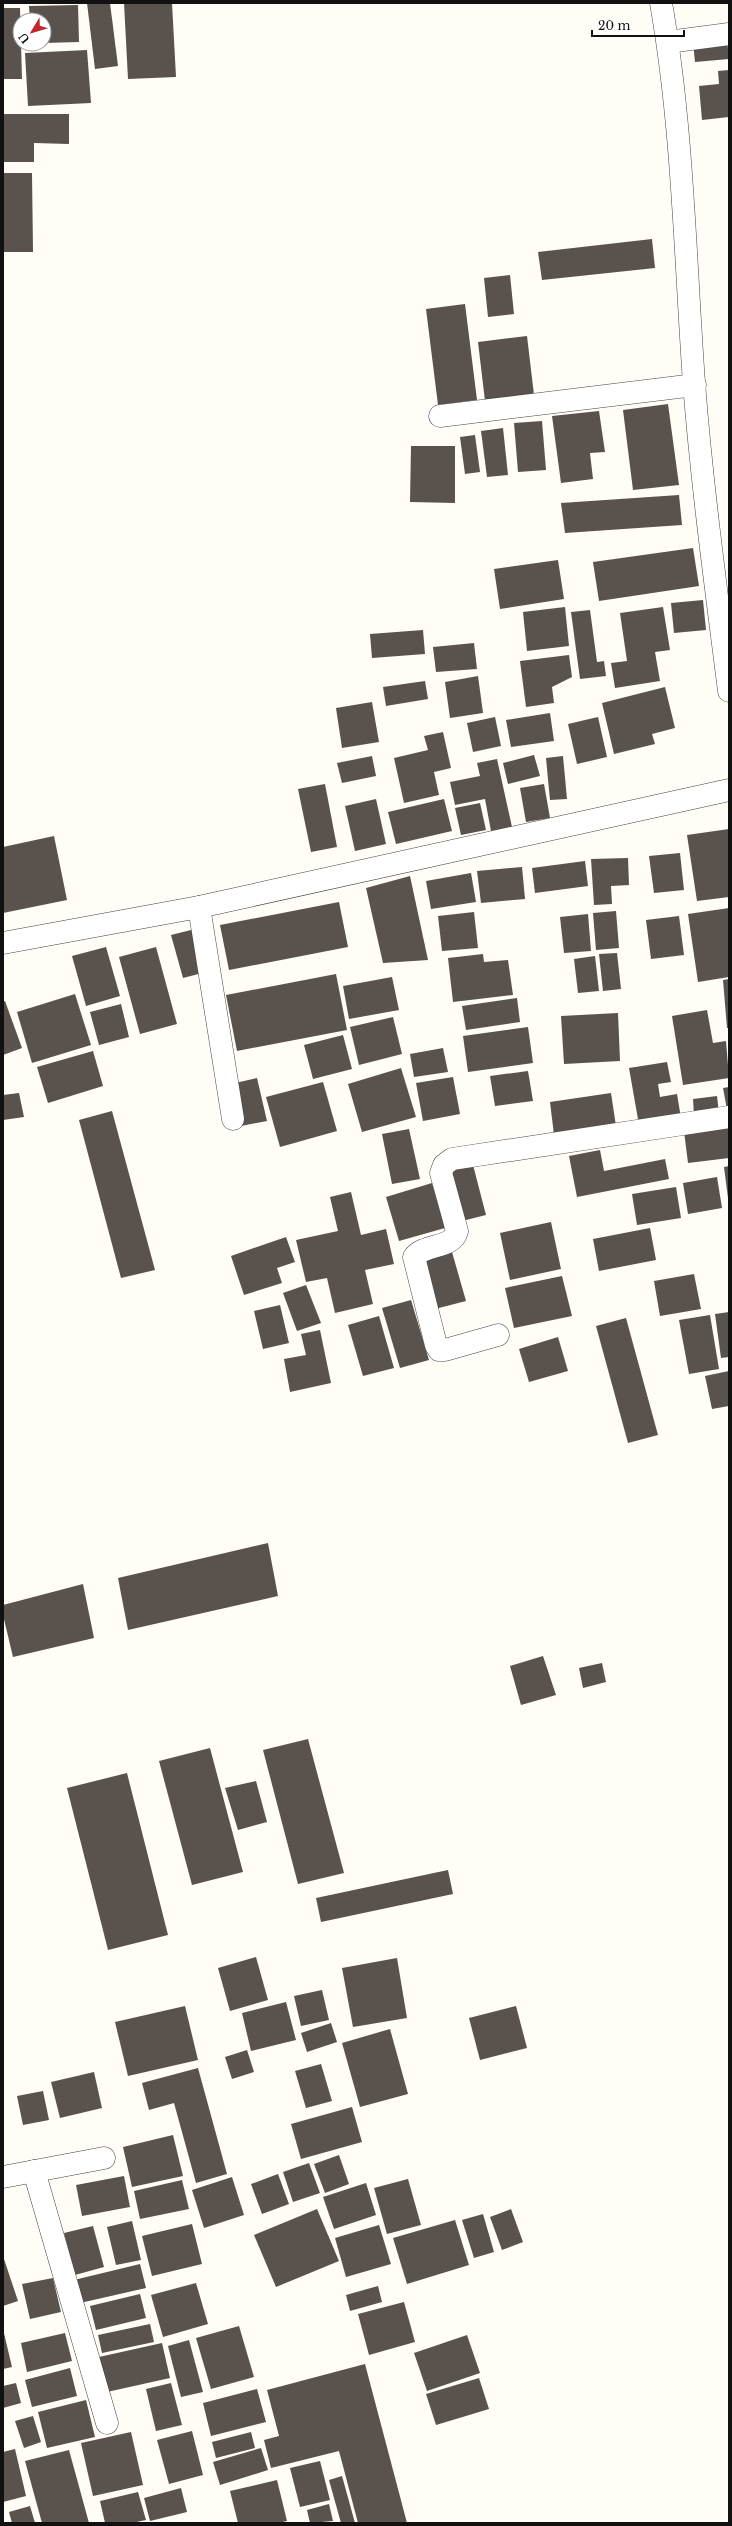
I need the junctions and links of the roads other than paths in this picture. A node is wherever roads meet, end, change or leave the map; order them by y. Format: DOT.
graph roads {
  1 [pos="662,3"];
  2 [pos="729,34"];
  3 [pos="668,42"];
  4 [pos="695,385"];
  5 [pos="440,416"];
  6 [pos="729,690"];
  7 [pos="729,790"];
  8 [pos="199,907"];
  9 [pos="3,943"];
  10 [pos="729,1117"];
  11 [pos="233,1119"];
  12 [pos="498,1335"];
  13 [pos="104,2158"];
  14 [pos="34,2171"];
  15 [pos="3,2177"];
  16 [pos="107,2423"];
  1 -- 3 [label="street"];
  2 -- 3 [label="street"];
  3 -- 4 [label="street"];
  4 -- 5 [label="street"];
  4 -- 6 [label="street"];
  7 -- 8 [label="street"];
  8 -- 9 [label="street"];
  8 -- 11 [label="street"];
  10 -- 12 [label="street"];
  13 -- 14 [label="street"];
  14 -- 15 [label="street"];
  14 -- 16 [label="street"];
}
